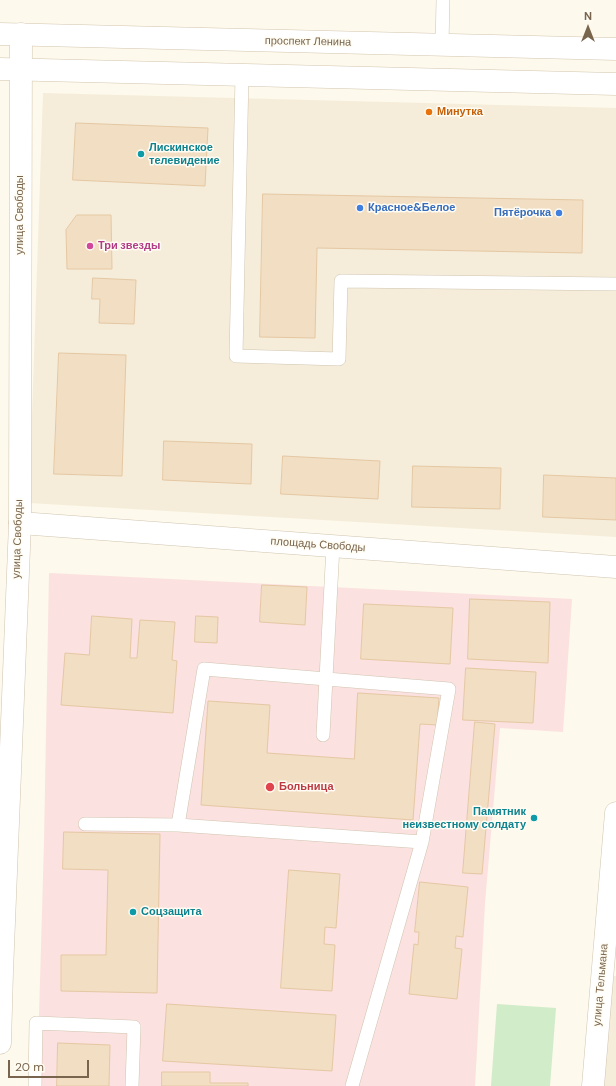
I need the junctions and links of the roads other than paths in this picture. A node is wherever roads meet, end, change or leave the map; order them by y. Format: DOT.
graph roads {
  1 [pos="443,0"];
  2 [pos="10,34"];
  3 [pos="442,45"];
  4 [pos="616,49"];
  5 [pos="10,69"];
  6 [pos="242,75"];
  7 [pos="616,84"];
  8 [pos="616,284"];
  9 [pos="20,523"];
  10 [pos="333,546"];
  11 [pos="616,566"];
  12 [pos="327,678"];
  13 [pos="324,735"];
  14 [pos="616,813"];
  15 [pos="85,824"];
  16 [pos="178,825"];
  17 [pos="422,842"];
  18 [pos="610,949"];
  19 [pos="0,1043"];
  20 [pos="35,1086"];
  21 [pos="132,1086"];
  22 [pos="352,1086"];
  23 [pos="593,1086"];
  1 -- 3 [label="lane"];
  2 -- 3 [label="street, проспект Ленина"];
  2 -- 5 [label="street, улица Свободы"];
  3 -- 4 [label="street, проспект Ленина"];
  5 -- 6 [label="street"];
  5 -- 9 [label="street, улица Свободы"];
  6 -- 7 [label="street"];
  6 -- 8 [label="lane"];
  9 -- 10 [label="street, площадь Свободы"];
  9 -- 19 [label="street, улица Свободы"];
  10 -- 11 [label="street, площадь Свободы"];
  10 -- 12 [label="lane"];
  12 -- 13 [label="lane"];
  12 -- 16 [label="lane"];
  12 -- 17 [label="lane"];
  14 -- 18 [label="street, улица Тельмана"];
  15 -- 16 [label="lane"];
  16 -- 17 [label="lane"];
  17 -- 22 [label="lane"];
  18 -- 23 [label="street, улица Тельмана"];
  20 -- 21 [label="lane"];
}
